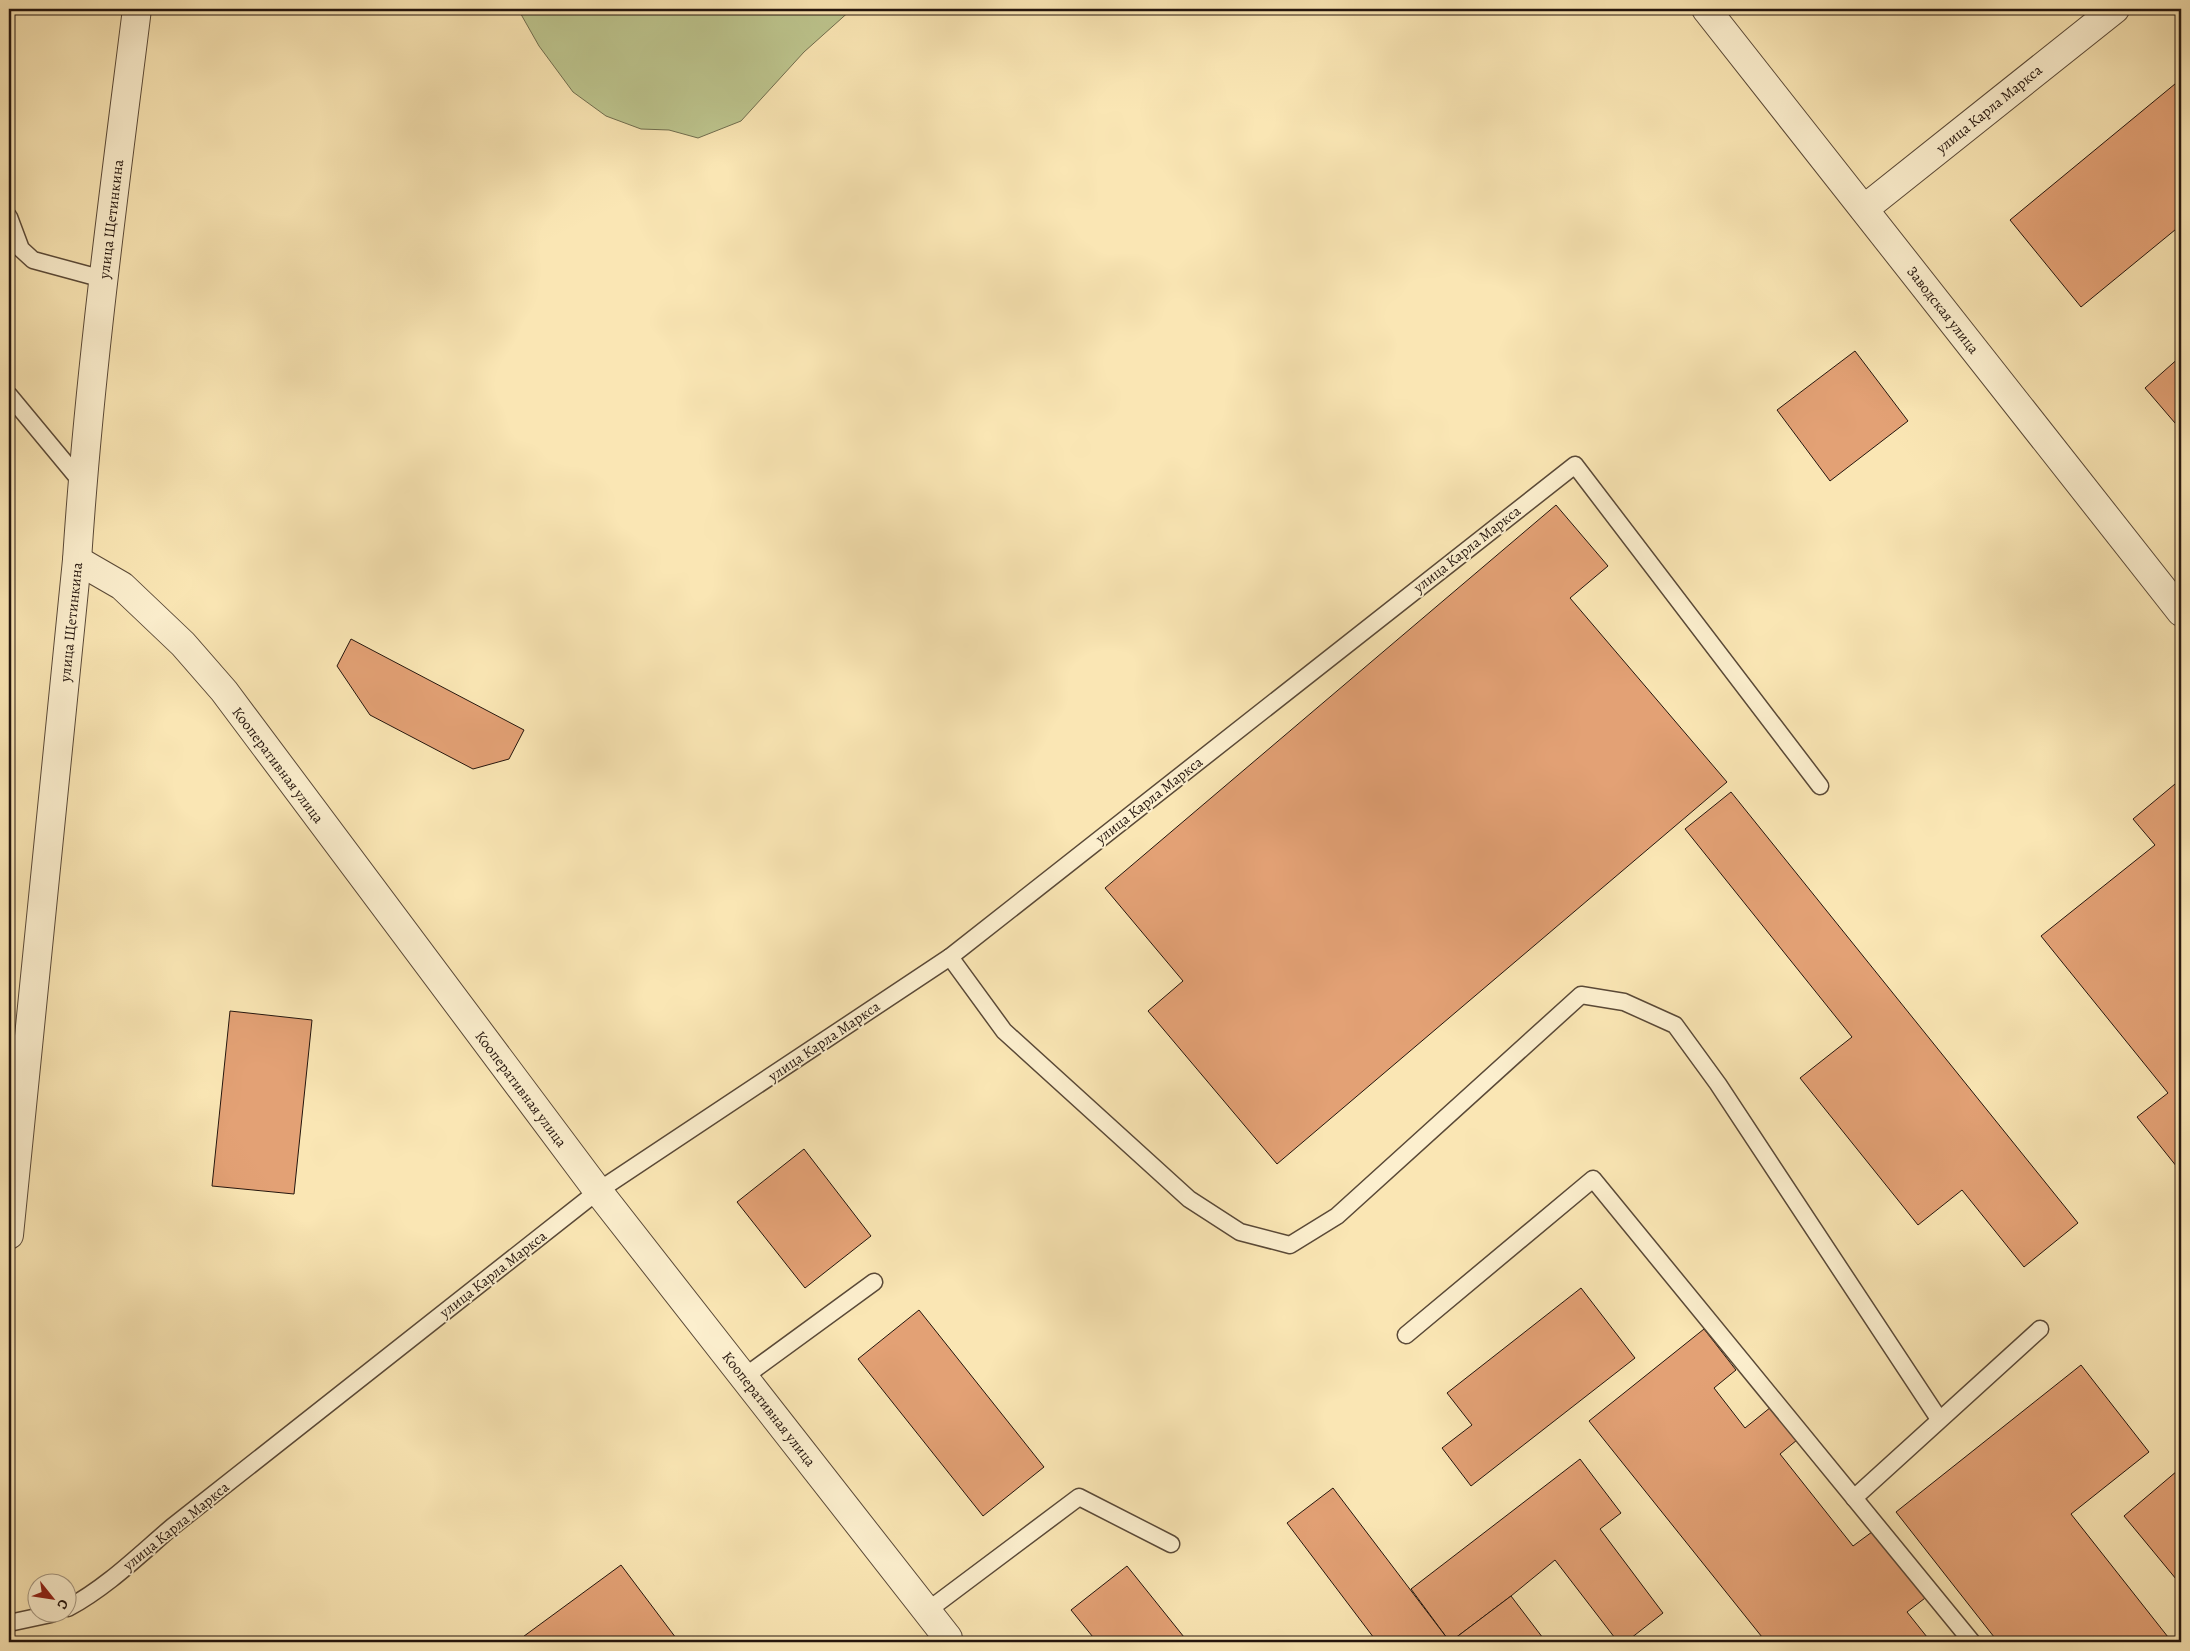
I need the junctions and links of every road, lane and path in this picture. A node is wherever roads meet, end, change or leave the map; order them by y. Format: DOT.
graph roads {
  1 [pos="137,9"];
  2 [pos="1706,9"];
  3 [pos="2115,9"];
  4 [pos="1864,209"];
  5 [pos="9,216"];
  6 [pos="103,279"];
  7 [pos="9,395"];
  8 [pos="82,483"];
  9 [pos="77,560"];
  10 [pos="2181,612"];
  11 [pos="1820,786"];
  12 [pos="950,957"];
  13 [pos="598,1191"];
  14 [pos="9,1235"];
  15 [pos="874,1282"];
  16 [pos="2040,1329"];
  17 [pos="1406,1335"];
  18 [pos="744,1377"];
  19 [pos="1939,1419"];
  20 [pos="1854,1498"];
  21 [pos="1171,1544"];
  22 [pos="78,1602"];
  23 [pos="927,1611"];
  24 [pos="28,1619"];
  25 [pos="9,1623"];
  26 [pos="948,1638"];
  27 [pos="1972,1642"];
  1 -- 6 [label="street, улица Щетинкина"];
  2 -- 4 [label="street, Заводская улица"];
  3 -- 4 [label="street, улица Карла Маркса"];
  4 -- 10 [label="street, Заводская улица"];
  5 -- 6 [label="lane"];
  6 -- 8 [label="street, улица Щетинкина"];
  7 -- 8 [label="lane"];
  8 -- 9 [label="street, улица Щетинкина"];
  9 -- 13 [label="street, Кооперативная улица"];
  9 -- 14 [label="street, улица Щетинкина"];
  11 -- 12 [label="lane, улица Карла Маркса"];
  12 -- 13 [label="lane, улица Карла Маркса"];
  12 -- 19 [label="lane"];
  13 -- 18 [label="street, Кооперативная улица"];
  13 -- 22 [label="lane, улица Карла Маркса"];
  15 -- 18 [label="lane"];
  16 -- 19 [label="lane"];
  17 -- 20 [label="lane"];
  18 -- 23 [label="street, Кооперативная улица"];
  19 -- 20 [label="lane"];
  20 -- 27 [label="lane"];
  21 -- 23 [label="lane"];
  23 -- 26 [label="street, Кооперативная улица"];
  24 -- 25 [label="lane"];
}
